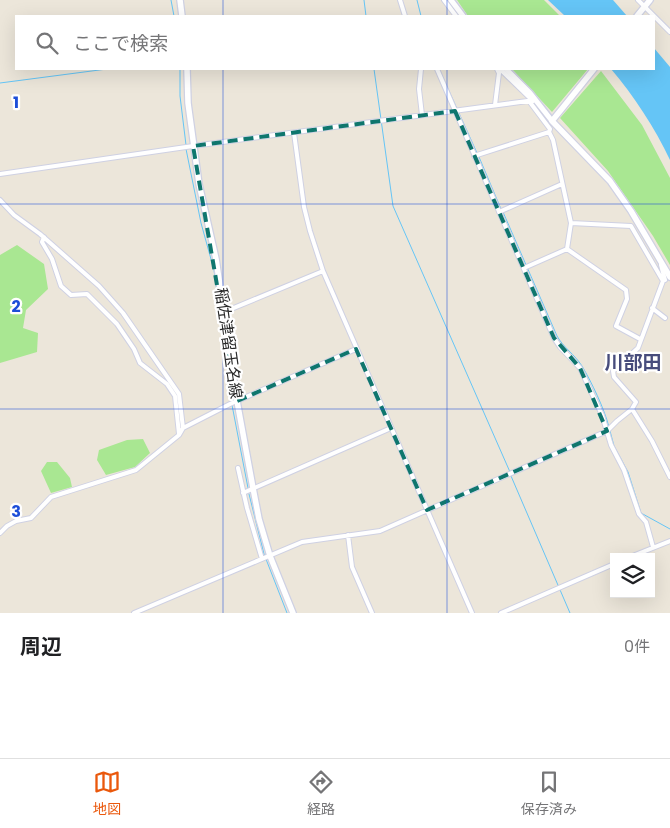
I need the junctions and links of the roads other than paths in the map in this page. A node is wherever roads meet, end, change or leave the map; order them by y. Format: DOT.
graph roads {
  1 [pos="180,0"];
  2 [pos="400,0"];
  3 [pos="444,0"];
  4 [pos="451,0"];
  5 [pos="638,0"];
  6 [pos="650,0"];
  7 [pos="643,8"];
  8 [pos="182,15"];
  9 [pos="405,15"];
  10 [pos="455,15"];
  11 [pos="462,15"];
  12 [pos="638,15"];
  13 [pos="651,15"];
  14 [pos="655,19"];
  15 [pos="670,32"];
  16 [pos="187,70"];
  17 [pos="421,70"];
  18 [pos="437,70"];
  19 [pos="498,70"];
  20 [pos="499,70"];
  21 [pos="507,70"];
  22 [pos="593,70"];
  23 [pos="532,101"];
  24 [pos="495,105"];
  25 [pos="455,111"];
  26 [pos="422,115"];
  27 [pos="554,118"];
  28 [pos="549,132"];
  29 [pos="294,133"];
  30 [pos="189,146"];
  31 [pos="477,155"];
  32 [pos="0,174"];
  33 [pos="562,184"];
  34 [pos="0,200"];
  35 [pos="501,211"];
  36 [pos="571,223"];
  37 [pos="44,237"];
  38 [pos="567,249"];
  39 [pos="525,267"];
  40 [pos="323,271"];
  41 [pos="666,279"];
  42 [pos="670,286"];
  43 [pos="652,308"];
  44 [pos="224,312"];
  45 [pos="666,318"];
  46 [pos="640,339"];
  47 [pos="356,349"];
  48 [pos="234,402"];
  49 [pos="632,409"];
  50 [pos="183,428"];
  51 [pos="391,428"];
  52 [pos="607,431"];
  53 [pos="180,434"];
  54 [pos="238,468"];
  55 [pos="670,475"];
  56 [pos="253,488"];
  57 [pos="243,494"];
  58 [pos="427,510"];
  59 [pos="0,533"];
  60 [pos="348,534"];
  61 [pos="670,541"];
  62 [pos="654,547"];
  63 [pos="640,553"];
  64 [pos="270,556"];
  65 [pos="262,559"];
  66 [pos="610,566"];
  67 [pos="134,613"];
  68 [pos="294,613"];
  69 [pos="372,613"];
  70 [pos="472,613"];
  71 [pos="501,613"];
  1 -- 8 [label="main road"];
  2 -- 9 [label="street"];
  3 -- 10 [label="street"];
  4 -- 11 [label="street"];
  5 -- 7 [label="street"];
  6 -- 7 [label="main road"];
  7 -- 12 [label="main road"];
  7 -- 13 [label="street"];
  14 -- 15 [label="street"];
  16 -- 30 [label="main road, 稲佐津留玉名線"];
  17 -- 26 [label="street"];
  18 -- 25 [label="street"];
  19 -- 24 [label="street"];
  20 -- 23 [label="street"];
  21 -- 23 [label="street"];
  22 -- 27 [label="main road"];
  23 -- 24 [label="street"];
  23 -- 27 [label="street"];
  23 -- 28 [label="street"];
  24 -- 25 [label="street"];
  25 -- 26 [label="street"];
  25 -- 31 [label="street"];
  26 -- 29 [label="street"];
  27 -- 41 [label="main road"];
  28 -- 31 [label="street"];
  28 -- 33 [label="street"];
  29 -- 30 [label="street"];
  29 -- 40 [label="street"];
  30 -- 32 [label="street"];
  30 -- 44 [label="main road, 稲佐津留玉名線"];
  31 -- 35 [label="street"];
  33 -- 35 [label="street"];
  33 -- 36 [label="street"];
  34 -- 37 [label="street"];
  35 -- 39 [label="street"];
  36 -- 38 [label="street"];
  36 -- 41 [label="street"];
  37 -- 50 [label="street"];
  37 -- 53 [label="street"];
  38 -- 39 [label="street"];
  38 -- 46 [label="street"];
  39 -- 52 [label="street"];
  40 -- 44 [label="street"];
  40 -- 47 [label="street"];
  41 -- 42 [label="street"];
  41 -- 43 [label="street"];
  43 -- 45 [label="street"];
  43 -- 46 [label="street"];
  44 -- 48 [label="main road, 稲佐津留玉名線"];
  46 -- 49 [label="street"];
  47 -- 48 [label="street"];
  47 -- 51 [label="street"];
  48 -- 50 [label="street"];
  48 -- 56 [label="main road, 稲佐津留玉名線"];
  49 -- 52 [label="street"];
  49 -- 55 [label="street"];
  50 -- 53 [label="street"];
  51 -- 56 [label="street"];
  51 -- 58 [label="street"];
  52 -- 58 [label="street"];
  52 -- 62 [label="street"];
  53 -- 59 [label="street"];
  54 -- 57 [label="street"];
  56 -- 57 [label="street"];
  56 -- 64 [label="main road, 稲佐津留玉名線"];
  57 -- 65 [label="street"];
  58 -- 60 [label="street"];
  58 -- 70 [label="street"];
  60 -- 64 [label="street"];
  60 -- 69 [label="street"];
  61 -- 62 [label="street"];
  62 -- 63 [label="street"];
  64 -- 65 [label="street"];
  64 -- 68 [label="main road, 稲佐津留玉名線"];
  65 -- 67 [label="street"];
  66 -- 71 [label="street"];
}
